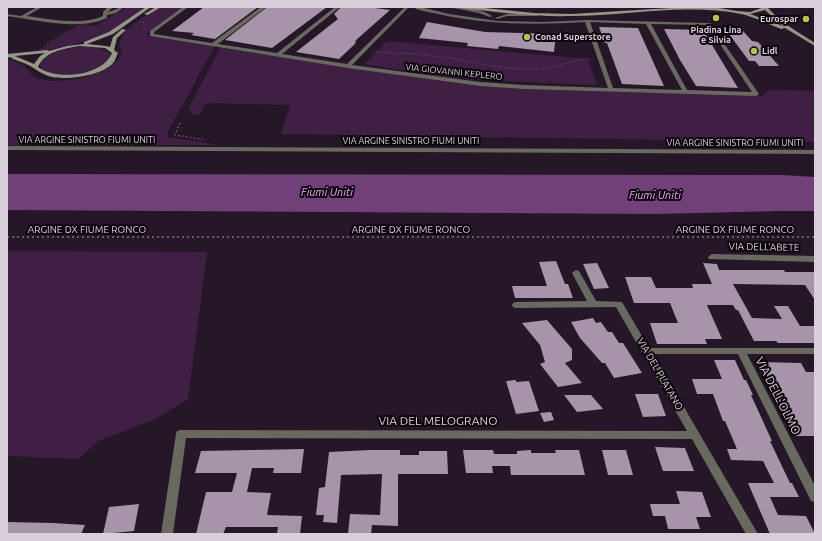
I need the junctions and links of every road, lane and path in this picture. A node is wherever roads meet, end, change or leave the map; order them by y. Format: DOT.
graph roads {
  1 [pos="40,7"];
  2 [pos="111,7"];
  3 [pos="122,7"];
  4 [pos="149,7"];
  5 [pos="159,7"];
  6 [pos="186,7"];
  7 [pos="264,7"];
  8 [pos="338,7"];
  9 [pos="406,7"];
  10 [pos="414,7"];
  11 [pos="450,7"];
  12 [pos="461,7"];
  13 [pos="473,7"];
  14 [pos="482,7"];
  15 [pos="678,7"];
  16 [pos="714,7"];
  17 [pos="766,7"];
  18 [pos="671,9"];
  19 [pos="722,10"];
  20 [pos="496,11"];
  21 [pos="532,11"];
  22 [pos="739,12"];
  23 [pos="604,13"];
  24 [pos="105,14"];
  25 [pos="7,15"];
  26 [pos="571,15"];
  27 [pos="22,17"];
  28 [pos="488,19"];
  29 [pos="497,20"];
  30 [pos="587,22"];
  31 [pos="648,23"];
  32 [pos="71,29"];
  33 [pos="793,32"];
  34 [pos="46,44"];
  35 [pos="79,45"];
  36 [pos="213,45"];
  37 [pos="815,45"];
  38 [pos="112,49"];
  39 [pos="58,50"];
  40 [pos="362,52"];
  41 [pos="278,55"];
  42 [pos="7,56"];
  43 [pos="601,58"];
  44 [pos="348,66"];
  45 [pos="35,67"];
  46 [pos="612,90"];
  47 [pos="685,91"];
  48 [pos="180,123"];
  49 [pos="210,141"];
  50 [pos="7,148"];
  51 [pos="815,152"];
  52 [pos="7,237"];
  53 [pos="815,238"];
  54 [pos="712,257"];
  55 [pos="815,259"];
  56 [pos="576,273"];
  57 [pos="593,304"];
  58 [pos="516,305"];
  59 [pos="646,351"];
  60 [pos="741,351"];
  61 [pos="815,351"];
  62 [pos="695,435"];
  63 [pos="815,497"];
  64 [pos="167,534"];
  65 [pos="752,534"];
  1 -- 27 [label="street"];
  2 -- 24 [label="street"];
  3 -- 24 [label="street"];
  4 -- 35 [label="main road"];
  5 -- 38 [label="main road"];
  6 -- 36 [label="street, VIA GIOVANNI KEPLERO"];
  7 -- 36 [label="street"];
  8 -- 41 [label="street"];
  9 -- 40 [label="street"];
  10 -- 28 [label="street"];
  11 -- 28 [label="street"];
  12 -- 20 [label="main road"];
  13 -- 20 [label="street"];
  14 -- 21 [label="main road"];
  15 -- 18 [label="main road"];
  16 -- 19 [label="main road"];
  17 -- 22 [label="main road"];
  17 -- 33 [label="main road"];
  18 -- 19 [label="main road"];
  18 -- 23 [label="main road"];
  19 -- 22 [label="main road"];
  20 -- 21 [label="street"];
  20 -- 26 [label="main road"];
  20 -- 28 [label="street"];
  20 -- 29 [label="street"];
  21 -- 23 [label="main road"];
  22 -- 33 [label="main road"];
  23 -- 26 [label="main road"];
  24 -- 27 [label="street"];
  25 -- 27 [label="street"];
  26 -- 29 [label="street"];
  28 -- 29 [label="street"];
  29 -- 30 [label="street"];
  30 -- 31 [label="street"];
  30 -- 43 [label="street"];
  31 -- 47 [label="street"];
  31 -- 47 [label="street, VIA GIOVANNI KEPLERO"];
  32 -- 34 [label="path"];
  33 -- 37 [label="main road"];
  35 -- 38 [label="main road"];
  35 -- 39 [label="main road"];
  36 -- 41 [label="street, VIA GIOVANNI KEPLERO"];
  38 -- 45 [label="main road"];
  39 -- 42 [label="main road"];
  39 -- 45 [label="main road"];
  40 -- 43 [label="path"];
  40 -- 44 [label="street"];
  41 -- 44 [label="street, VIA GIOVANNI KEPLERO"];
  42 -- 45 [label="main road"];
  43 -- 46 [label="street"];
  44 -- 46 [label="street, VIA GIOVANNI KEPLERO"];
  46 -- 47 [label="street, VIA GIOVANNI KEPLERO"];
  48 -- 49 [label="path"];
  50 -- 51 [label="street, VIA ARGINE SINISTRO FIUMI UNITI"];
  52 -- 53 [label="path, ARGINE DX FIUME RONCO"];
  54 -- 55 [label="street, VIA DELL'ABETE"];
  56 -- 57 [label="street"];
  57 -- 58 [label="street, VIA DEL PLATANO"];
  57 -- 59 [label="street, VIA DEL PLATANO"];
  59 -- 60 [label="street"];
  59 -- 62 [label="street, VIA DEL PLATANO"];
  60 -- 61 [label="street, VIA DELL'OLMO"];
  60 -- 63 [label="street, VIA DELL'OLMO"];
  62 -- 64 [label="street, VIA DEL MELOGRANO"];
  62 -- 65 [label="street, VIA DEL PLATANO"];
}
